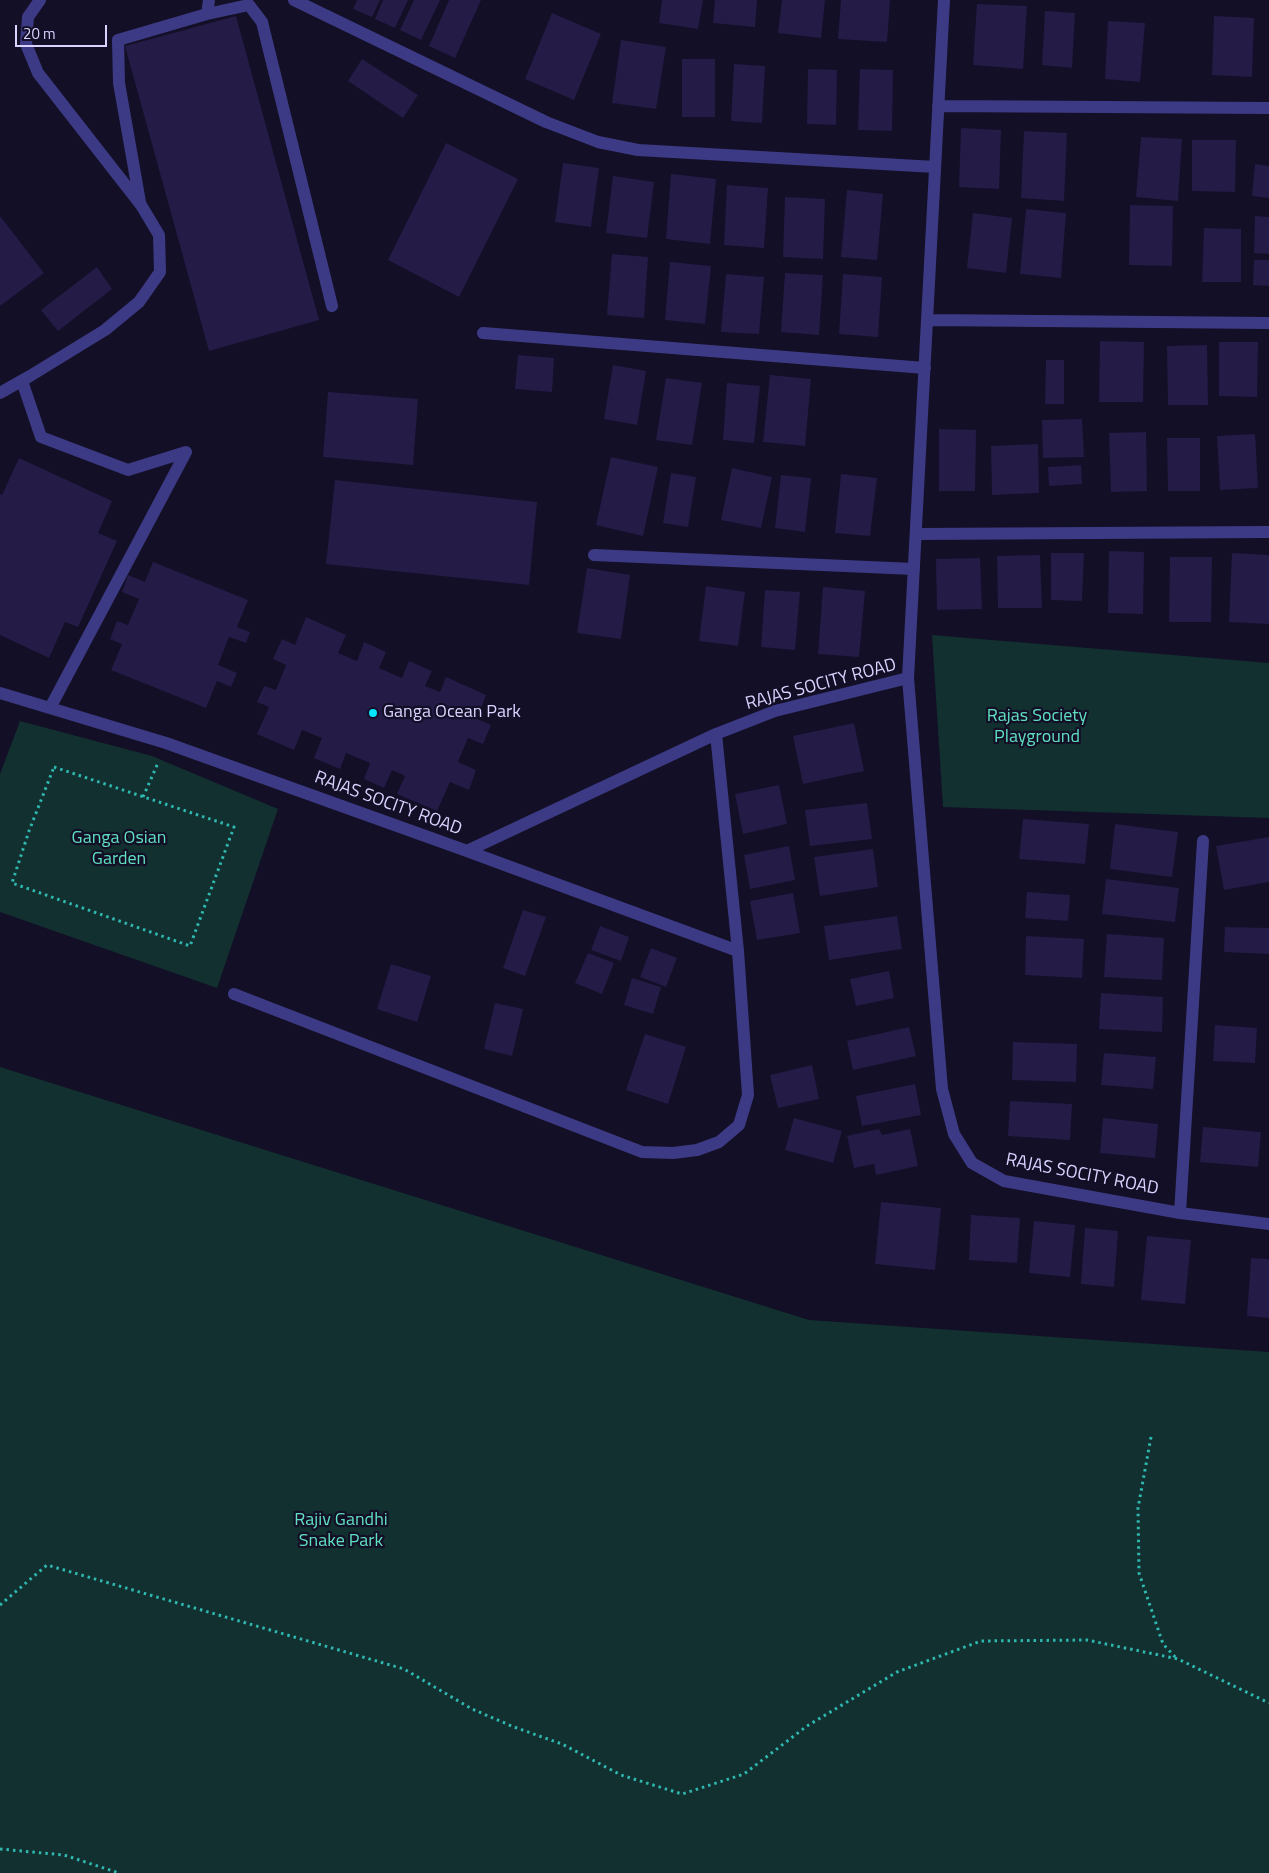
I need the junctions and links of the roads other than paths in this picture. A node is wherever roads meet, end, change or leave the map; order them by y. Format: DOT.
graph roads {
  1 [pos="40,0"];
  2 [pos="209,0"];
  3 [pos="294,0"];
  4 [pos="944,0"];
  5 [pos="207,14"];
  6 [pos="938,106"];
  7 [pos="1269,108"];
  8 [pos="935,167"];
  9 [pos="141,205"];
  10 [pos="332,306"];
  11 [pos="927,320"];
  12 [pos="1269,323"];
  13 [pos="483,333"];
  14 [pos="925,368"];
  15 [pos="22,381"];
  16 [pos="0,393"];
  17 [pos="1269,532"];
  18 [pos="916,534"];
  19 [pos="594,555"];
  20 [pos="914,569"];
  21 [pos="908,678"];
  22 [pos="0,693"];
  23 [pos="50,708"];
  24 [pos="716,734"];
  25 [pos="1203,841"];
  26 [pos="467,851"];
  27 [pos="738,952"];
  28 [pos="234,994"];
  29 [pos="1180,1213"];
  30 [pos="1269,1224"];
  1 -- 9 [label="street"];
  2 -- 5 [label="street"];
  3 -- 8 [label="street"];
  4 -- 6 [label="street"];
  5 -- 9 [label="street"];
  5 -- 10 [label="street"];
  6 -- 7 [label="street"];
  6 -- 8 [label="street"];
  8 -- 11 [label="street"];
  9 -- 15 [label="street"];
  11 -- 12 [label="street"];
  11 -- 14 [label="street"];
  13 -- 14 [label="street"];
  14 -- 18 [label="street"];
  15 -- 16 [label="street"];
  15 -- 23 [label="street"];
  17 -- 18 [label="street"];
  18 -- 20 [label="street"];
  19 -- 20 [label="street"];
  20 -- 21 [label="street"];
  21 -- 24 [label="street, RAJAS SOCITY ROAD"];
  21 -- 29 [label="street, RAJAS SOCITY ROAD"];
  22 -- 23 [label="street, RAJAS SOCITY ROAD"];
  23 -- 26 [label="street, RAJAS SOCITY ROAD"];
  24 -- 26 [label="street, RAJAS SOCITY ROAD"];
  24 -- 27 [label="street"];
  25 -- 29 [label="street"];
  26 -- 27 [label="street"];
  27 -- 28 [label="street"];
  29 -- 30 [label="street, RAJAS SOCITY ROAD"];
}
